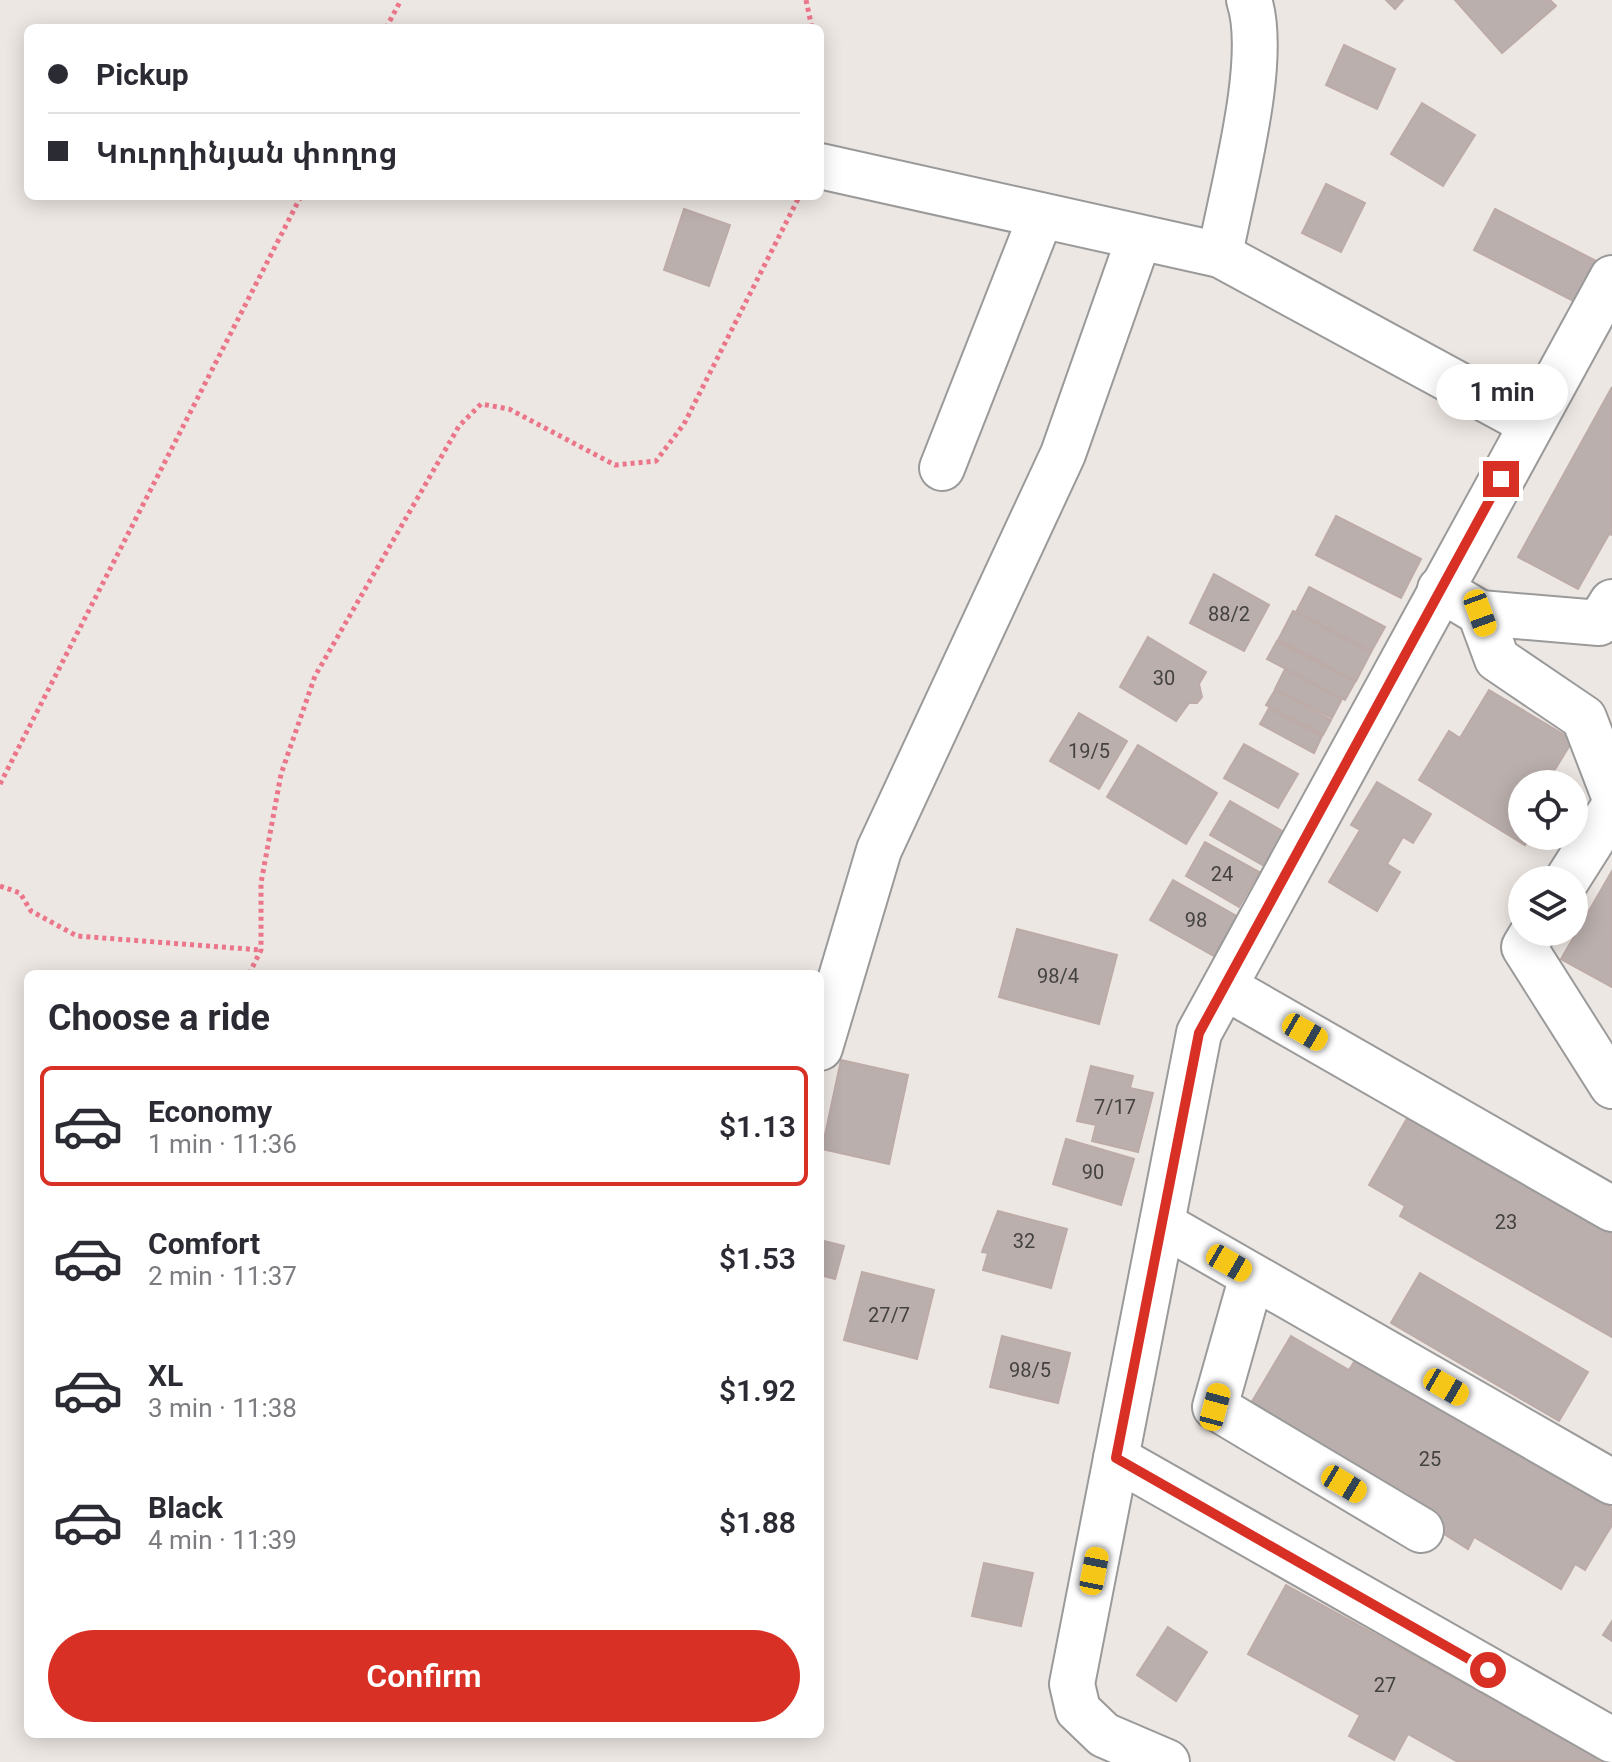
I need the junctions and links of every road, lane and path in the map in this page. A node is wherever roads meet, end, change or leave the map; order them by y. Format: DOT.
graph roads {
  1 [pos="401,0"];
  2 [pos="806,0"];
  3 [pos="1249,0"];
  4 [pos="388,24"];
  5 [pos="811,24"];
  6 [pos="824,167"];
  7 [pos="299,200"];
  8 [pos="797,200"];
  9 [pos="1041,216"];
  10 [pos="1139,238"];
  11 [pos="1220,255"];
  12 [pos="1607,306"];
  13 [pos="1531,424"];
  14 [pos="942,468"];
  15 [pos="1440,589"];
  16 [pos="1612,602"];
  17 [pos="1480,613"];
  18 [pos="0,784"];
  19 [pos="1612,791"];
  20 [pos="1612,809"];
  21 [pos="1576,866"];
  22 [pos="0,886"];
  23 [pos="1525,946"];
  24 [pos="261,950"];
  25 [pos="251,970"];
  26 [pos="1225,987"];
  27 [pos="824,1035"];
  28 [pos="1612,1086"];
  29 [pos="1612,1209"];
  30 [pos="1162,1224"];
  31 [pos="1252,1276"];
  32 [pos="1116,1458"];
  33 [pos="1612,1482"];
  34 [pos="1421,1530"];
  35 [pos="1612,1740"];
  36 [pos="1167,1762"];
  1 -- 4 [label="path"];
  2 -- 5 [label="path"];
  3 -- 11 [label="street"];
  6 -- 9 [label="street"];
  7 -- 18 [label="path"];
  8 -- 24 [label="path"];
  9 -- 10 [label="street"];
  9 -- 14 [label="street"];
  10 -- 11 [label="street"];
  10 -- 27 [label="street"];
  11 -- 13 [label="street"];
  12 -- 13 [label="street"];
  13 -- 15 [label="street"];
  15 -- 17 [label="street"];
  15 -- 26 [label="street"];
  16 -- 17 [label="street"];
  17 -- 19 [label="street"];
  20 -- 21 [label="street"];
  22 -- 24 [label="path"];
  23 -- 28 [label="street"];
  24 -- 25 [label="path"];
  26 -- 29 [label="street"];
  26 -- 30 [label="street"];
  30 -- 31 [label="street"];
  30 -- 32 [label="street"];
  31 -- 33 [label="street"];
  31 -- 34 [label="street"];
  32 -- 35 [label="street"];
  32 -- 36 [label="street"];
}
